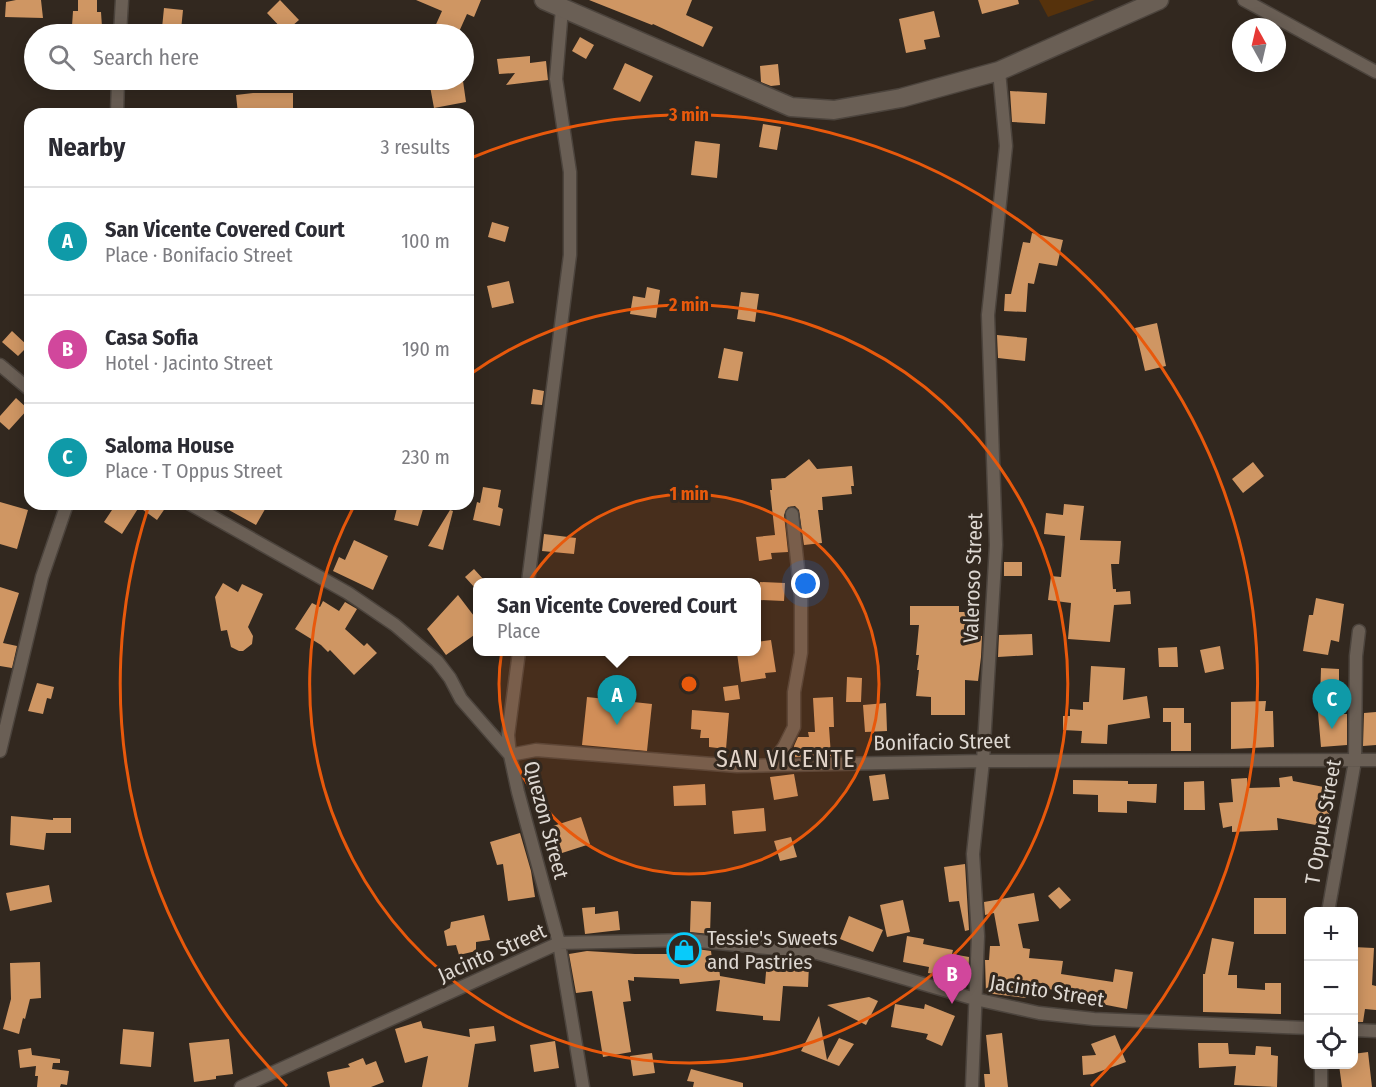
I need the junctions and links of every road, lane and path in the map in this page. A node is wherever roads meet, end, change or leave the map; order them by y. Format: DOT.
graph roads {
  1 [pos="122,0"];
  2 [pos="544,0"];
  3 [pos="1159,0"];
  4 [pos="1244,0"];
  5 [pos="562,9"];
  6 [pos="121,24"];
  7 [pos="999,71"];
  8 [pos="1376,72"];
  9 [pos="118,90"];
  10 [pos="117,108"];
  11 [pos="0,365"];
  12 [pos="24,385"];
  13 [pos="65,510"];
  14 [pos="201,510"];
  15 [pos="792,514"];
  16 [pos="529,578"];
  17 [pos="1359,631"];
  18 [pos="518,656"];
  19 [pos="0,751"];
  20 [pos="510,755"];
  21 [pos="1355,760"];
  22 [pos="1376,760"];
  23 [pos="983,761"];
  24 [pos="770,765"];
  25 [pos="1329,907"];
  26 [pos="559,943"];
  27 [pos="975,999"];
  28 [pos="1304,1028"];
  29 [pos="1358,1030"];
  30 [pos="1376,1031"];
  31 [pos="1321,1069"];
  32 [pos="242,1087"];
  33 [pos="584,1087"];
  34 [pos="972,1087"];
  35 [pos="1321,1087"];
  1 -- 6 [label="street"];
  2 -- 5 [label="main road"];
  3 -- 7 [label="main road"];
  4 -- 8 [label="street"];
  5 -- 7 [label="main road"];
  5 -- 16 [label="street"];
  7 -- 23 [label="street, Valeroso Street"];
  9 -- 10 [label="street"];
  11 -- 12 [label="street"];
  13 -- 19 [label="street"];
  14 -- 20 [label="street, Quezon Street"];
  15 -- 24 [label="street"];
  17 -- 21 [label="street, T Oppus Street"];
  18 -- 20 [label="street"];
  20 -- 24 [label="street, Bonifacio Street"];
  20 -- 26 [label="street, Quezon Street"];
  21 -- 22 [label="street, Bonifacio Street"];
  21 -- 23 [label="street, Bonifacio Street"];
  21 -- 25 [label="street, T Oppus Street"];
  23 -- 24 [label="street, Bonifacio Street"];
  23 -- 27 [label="street, Valeroso Street"];
  26 -- 27 [label="street, Jacinto Street"];
  26 -- 32 [label="street, Jacinto Street"];
  26 -- 33 [label="street, Quezon Street"];
  27 -- 28 [label="street, Jacinto Street"];
  27 -- 34 [label="street, Valeroso Street"];
  29 -- 30 [label="street"];
  31 -- 35 [label="street"];
}
